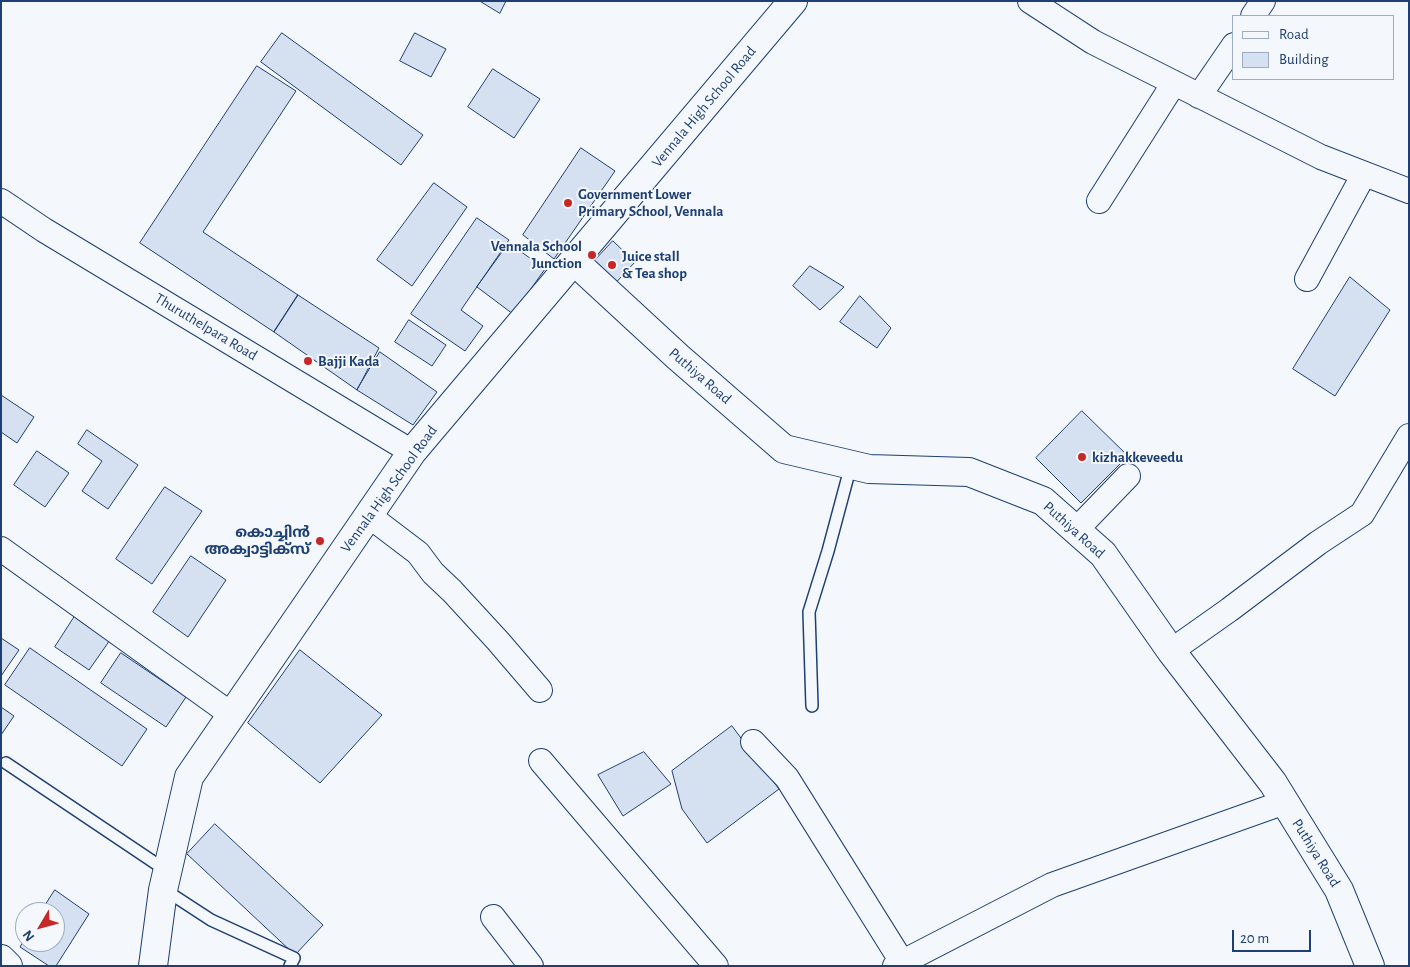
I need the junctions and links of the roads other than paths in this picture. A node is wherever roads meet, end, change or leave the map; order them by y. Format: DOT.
graph roads {
  1 [pos="793,1"];
  2 [pos="1030,1"];
  3 [pos="1264,1"];
  4 [pos="1254,15"];
  5 [pos="1232,48"];
  6 [pos="1174,83"];
  7 [pos="1199,96"];
  8 [pos="1364,174"];
  9 [pos="1409,191"];
  10 [pos="1,201"];
  11 [pos="1099,201"];
  12 [pos="574,261"];
  13 [pos="1307,279"];
  14 [pos="1409,436"];
  15 [pos="412,452"];
  16 [pos="851,464"];
  17 [pos="1128,476"];
  18 [pos="368,515"];
  19 [pos="1076,530"];
  20 [pos="1,549"];
  21 [pos="1170,651"];
  22 [pos="540,690"];
  23 [pos="812,706"];
  24 [pos="232,715"];
  25 [pos="753,742"];
  26 [pos="541,761"];
  27 [pos="6,763"];
  28 [pos="1285,802"];
  29 [pos="165,881"];
  30 [pos="493,917"];
  31 [pos="1,959"];
  32 [pos="292,962"];
  33 [pos="898,964"];
  34 [pos="8,966"];
  35 [pos="154,966"];
  36 [pos="304,966"];
  37 [pos="531,966"];
  38 [pos="716,966"];
  39 [pos="1370,966"];
  1 -- 12 [label="main road, Vennala High School Road"];
  2 -- 6 [label="street"];
  3 -- 4 [label="street"];
  5 -- 7 [label="street"];
  6 -- 7 [label="street"];
  6 -- 11 [label="street"];
  7 -- 8 [label="street"];
  8 -- 9 [label="street"];
  8 -- 13 [label="street"];
  10 -- 15 [label="street, Thuruthelpara Road"];
  12 -- 15 [label="main road, Vennala High School Road"];
  12 -- 16 [label="main road, Puthiya Road"];
  14 -- 21 [label="street"];
  15 -- 18 [label="main road, Vennala High School Road"];
  16 -- 19 [label="main road, Puthiya Road"];
  16 -- 23 [label="lane"];
  17 -- 19 [label="street"];
  18 -- 22 [label="street"];
  18 -- 24 [label="main road, Vennala High School Road"];
  19 -- 21 [label="main road, Puthiya Road"];
  20 -- 24 [label="street"];
  21 -- 28 [label="main road, Puthiya Road"];
  24 -- 29 [label="main road, Vennala High School Road"];
  25 -- 33 [label="street"];
  26 -- 38 [label="street"];
  27 -- 29 [label="lane"];
  28 -- 33 [label="street"];
  28 -- 39 [label="main road, Puthiya Road"];
  29 -- 32 [label="lane"];
  29 -- 35 [label="main road, Vennala High School Road"];
  30 -- 37 [label="street"];
  31 -- 34 [label="main road"];
  32 -- 36 [label="lane"];
}
